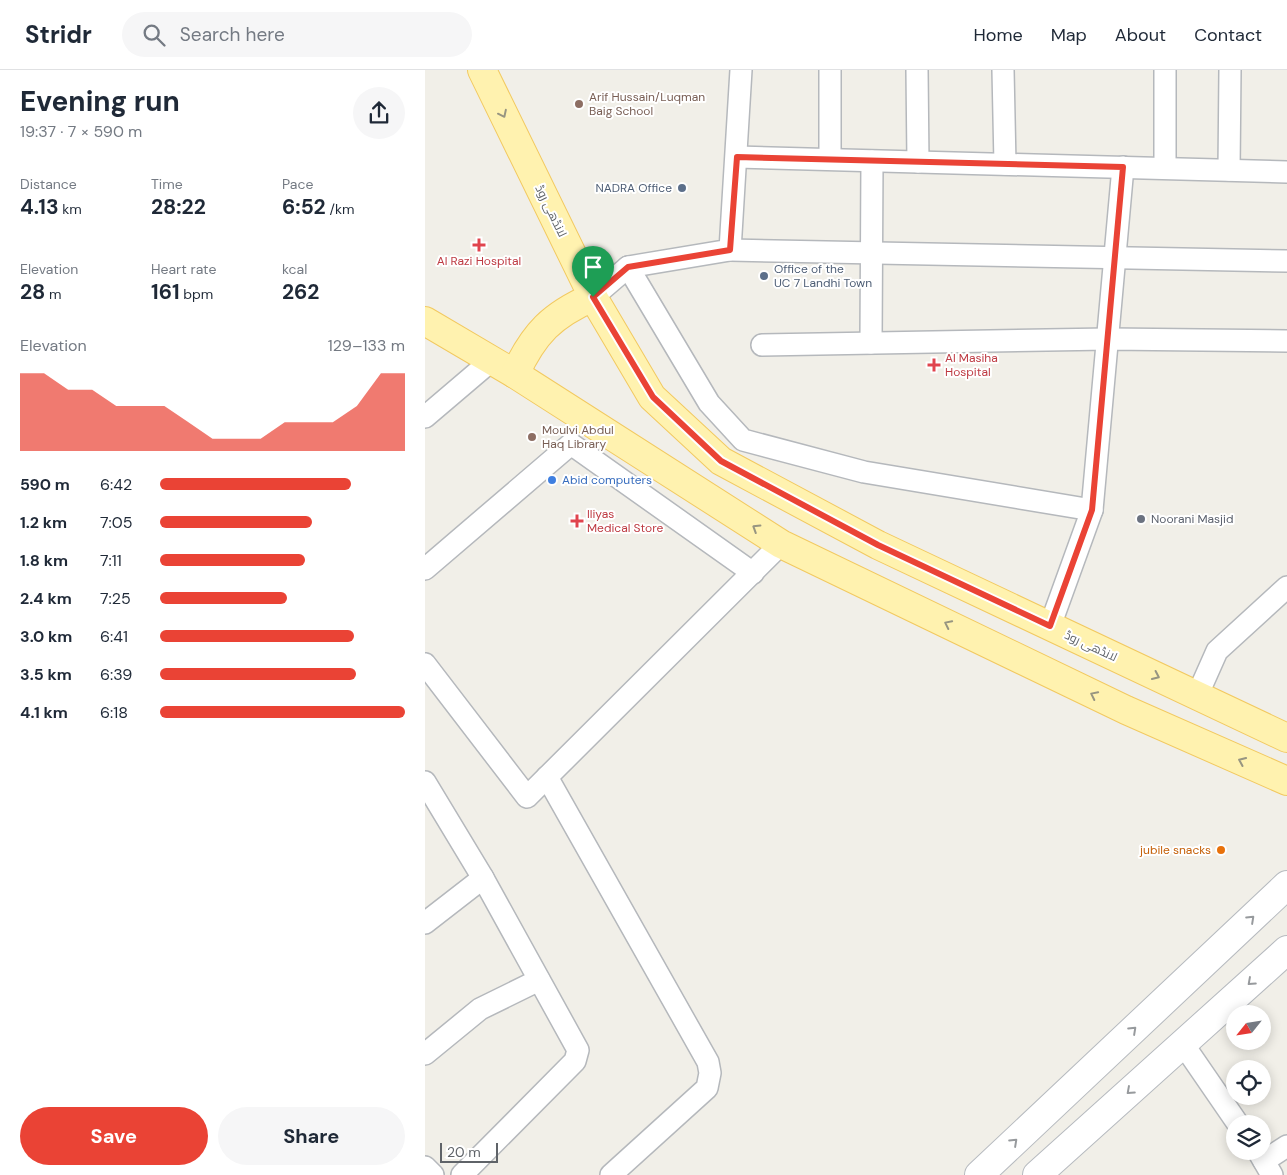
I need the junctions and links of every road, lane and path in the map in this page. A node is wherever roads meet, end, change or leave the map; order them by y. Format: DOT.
graph roads {
  1 [pos="482,70"];
  2 [pos="741,70"];
  3 [pos="831,70"];
  4 [pos="917,70"];
  5 [pos="1003,70"];
  6 [pos="1165,70"];
  7 [pos="1230,70"];
  8 [pos="737,157"];
  9 [pos="830,160"];
  10 [pos="872,161"];
  11 [pos="918,162"];
  12 [pos="1005,164"];
  13 [pos="1123,167"];
  14 [pos="1165,168"];
  15 [pos="1229,170"];
  16 [pos="1287,172"];
  17 [pos="730,250"];
  18 [pos="872,252"];
  19 [pos="1115,257"];
  20 [pos="1287,261"];
  21 [pos="628,267"];
  22 [pos="593,297"];
  23 [pos="425,322"];
  24 [pos="1108,339"];
  25 [pos="1287,341"];
  26 [pos="871,343"];
  27 [pos="762,345"];
  28 [pos="492,360"];
  29 [pos="515,374"];
  30 [pos="425,417"];
  31 [pos="1092,510"];
  32 [pos="781,544"];
  33 [pos="425,569"];
  34 [pos="753,573"];
  35 [pos="1287,587"];
  36 [pos="1050,626"];
  37 [pos="428,676"];
  38 [pos="1197,696"];
  39 [pos="1287,738"];
  40 [pos="547,777"];
  41 [pos="1287,781"];
  42 [pos="425,782"];
  43 [pos="483,878"];
  44 [pos="1287,885"];
  45 [pos="425,923"];
  46 [pos="1287,950"];
  47 [pos="539,980"];
  48 [pos="1183,1044"];
  49 [pos="425,1054"];
  50 [pos="1233,1115"];
  51 [pos="1287,1146"];
  52 [pos="1265,1162"];
  53 [pos="425,1166"];
  54 [pos="433,1175"];
  55 [pos="462,1175"];
  56 [pos="611,1175"];
  57 [pos="979,1175"];
  58 [pos="1037,1175"];
  1 -- 22 [label="main road, لانڈھی روڈ, one-way"];
  2 -- 8 [label="street"];
  3 -- 9 [label="street"];
  4 -- 11 [label="street"];
  5 -- 12 [label="street"];
  6 -- 14 [label="street"];
  7 -- 15 [label="street"];
  8 -- 9 [label="street"];
  8 -- 17 [label="street"];
  9 -- 10 [label="street"];
  10 -- 11 [label="street"];
  10 -- 18 [label="street"];
  11 -- 12 [label="street"];
  12 -- 13 [label="street"];
  13 -- 14 [label="street"];
  13 -- 19 [label="street"];
  14 -- 15 [label="street"];
  15 -- 16 [label="street"];
  17 -- 18 [label="street"];
  17 -- 21 [label="street"];
  18 -- 19 [label="street"];
  18 -- 26 [label="street"];
  19 -- 20 [label="street"];
  19 -- 24 [label="street"];
  21 -- 22 [label="street"];
  21 -- 31 [label="street"];
  22 -- 29 [label="main road"];
  22 -- 36 [label="main road, لانڈھی روڈ"];
  23 -- 28 [label="main road"];
  24 -- 25 [label="street"];
  24 -- 26 [label="street"];
  24 -- 31 [label="street"];
  26 -- 27 [label="street"];
  28 -- 29 [label="main road"];
  28 -- 30 [label="street"];
  32 -- 29 [label="main road, one-way"];
  31 -- 36 [label="street"];
  32 -- 34 [label="street"];
  41 -- 32 [label="main road, one-way"];
  33 -- 34 [label="street"];
  34 -- 40 [label="street"];
  35 -- 38 [label="street"];
  36 -- 38 [label="main road, لانڈھی روڈ, one-way"];
  37 -- 40 [label="street"];
  38 -- 39 [label="main road, لانڈھی روڈ"];
  40 -- 56 [label="street"];
  42 -- 43 [label="street"];
  43 -- 45 [label="street"];
  43 -- 47 [label="street"];
  57 -- 44 [label="main road, one-way"];
  46 -- 48 [label="main road, one-way"];
  47 -- 49 [label="street"];
  47 -- 55 [label="street"];
  48 -- 50 [label="street"];
  48 -- 58 [label="main road, one-way"];
  51 -- 52 [label="street"];
  53 -- 54 [label="street"];
}
